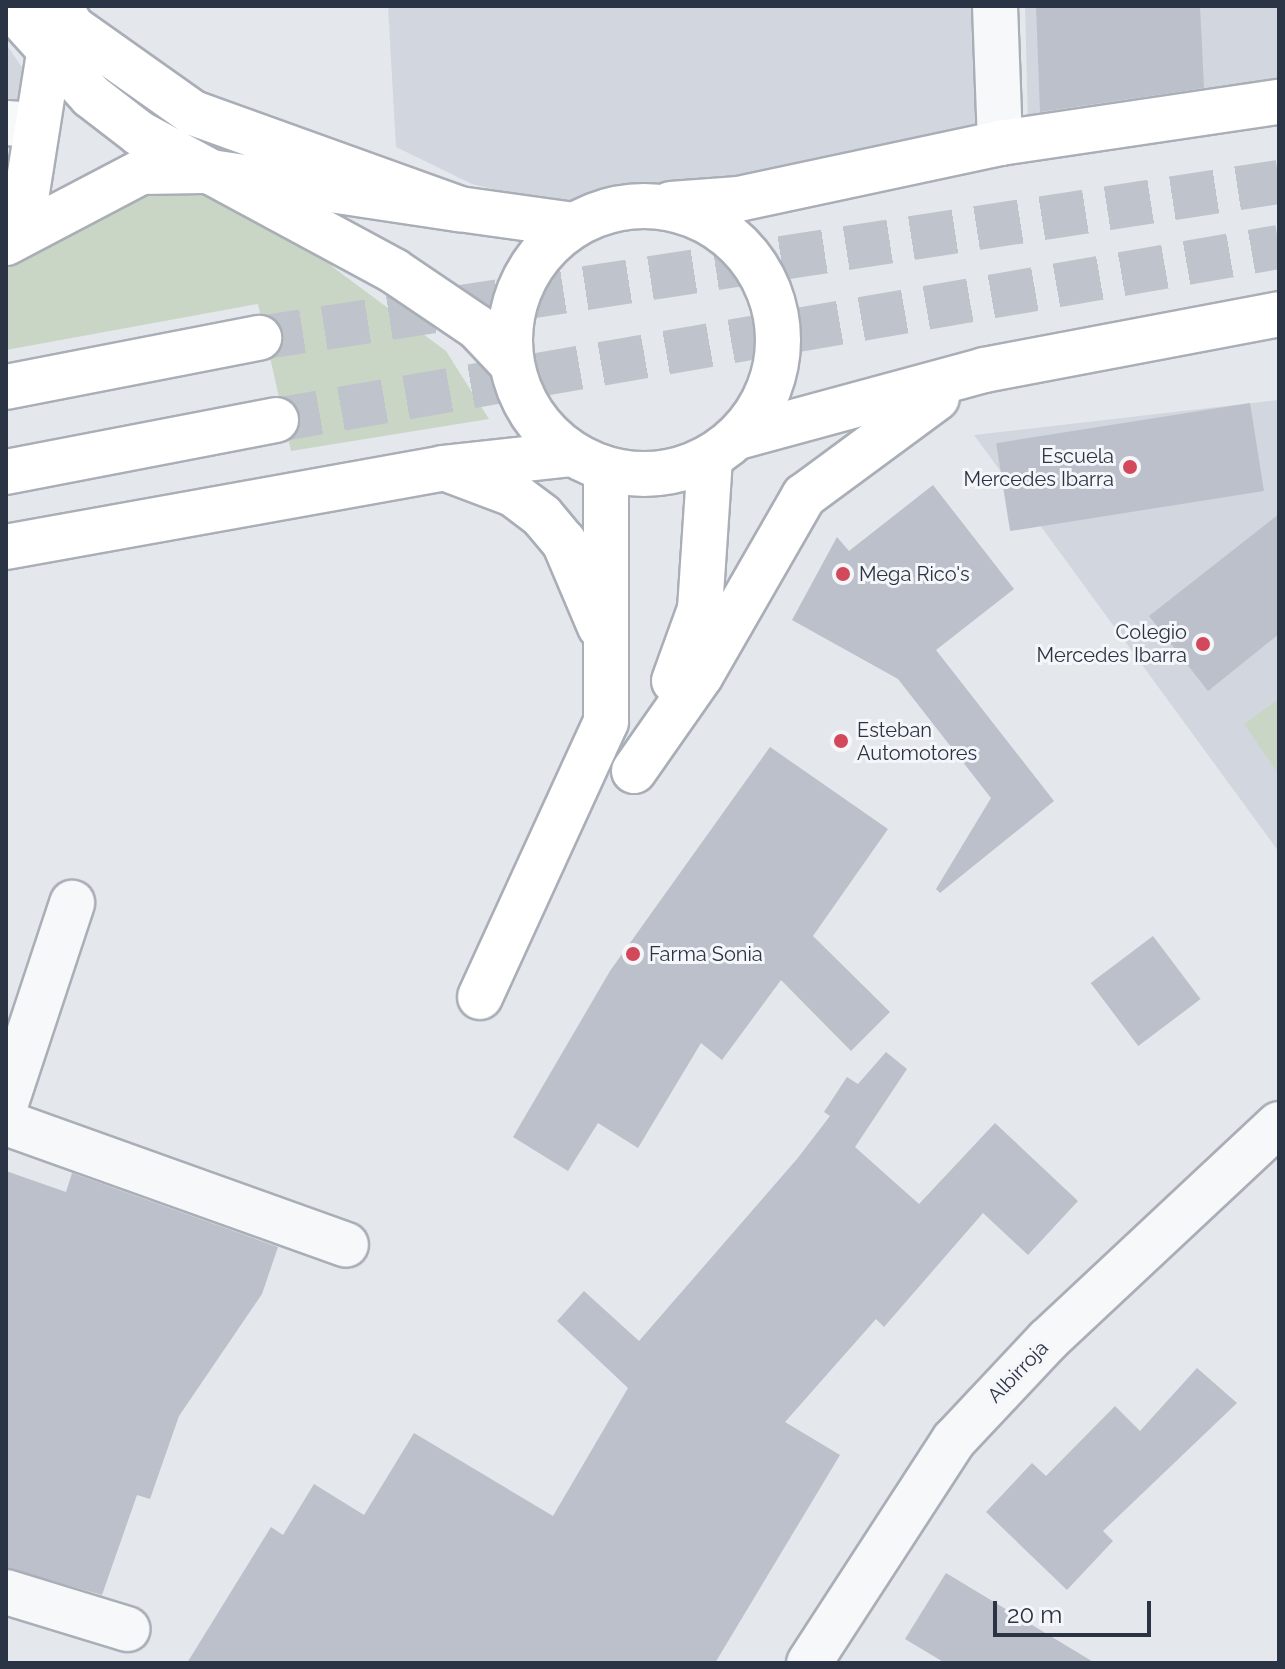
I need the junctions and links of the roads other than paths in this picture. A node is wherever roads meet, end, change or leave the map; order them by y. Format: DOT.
graph roads {
  1 [pos="10,6"];
  2 [pos="59,6"];
  3 [pos="995,6"];
  4 [pos="49,53"];
  5 [pos="1279,102"];
  6 [pos="20,124"];
  7 [pos="1000,143"];
  8 [pos="204,171"];
  9 [pos="650,205"];
  10 [pos="459,209"];
  11 [pos="574,225"];
  12 [pos="8,241"];
  13 [pos="1279,314"];
  14 [pos="259,338"];
  15 [pos="511,363"];
  16 [pos="984,370"];
  17 [pos="6,387"];
  18 [pos="276,420"];
  19 [pos="724,448"];
  20 [pos="588,462"];
  21 [pos="443,468"];
  22 [pos="6,472"];
  23 [pos="6,547"];
  24 [pos="610,649"];
  25 [pos="72,903"];
  26 [pos="480,997"];
  27 [pos="6,1103"];
  28 [pos="6,1123"];
  29 [pos="1279,1124"];
  30 [pos="346,1245"];
  31 [pos="6,1592"];
  32 [pos="127,1629"];
  33 [pos="809,1663"];
  1 -- 4 [label="main road"];
  2 -- 10 [label="main road"];
  3 -- 7 [label="street"];
  4 -- 6 [label="main road"];
  4 -- 8 [label="main road"];
  5 -- 7 [label="main road"];
  6 -- 12 [label="main road"];
  7 -- 9 [label="main road"];
  8 -- 10 [label="main road"];
  8 -- 12 [label="main road"];
  8 -- 15 [label="main road"];
  9 -- 11 [label="main road"];
  9 -- 19 [label="main road"];
  10 -- 11 [label="main road"];
  11 -- 15 [label="main road"];
  13 -- 16 [label="main road"];
  14 -- 17 [label="main road"];
  15 -- 20 [label="main road"];
  16 -- 19 [label="main road"];
  16 -- 19 [label="main road"];
  18 -- 22 [label="main road"];
  19 -- 20 [label="main road"];
  20 -- 21 [label="main road"];
  20 -- 24 [label="main road"];
  21 -- 23 [label="main road"];
  21 -- 24 [label="main road"];
  24 -- 26 [label="main road"];
  25 -- 27 [label="street"];
  28 -- 30 [label="street"];
  29 -- 33 [label="street, Albirroja"];
  31 -- 32 [label="street"];
}
